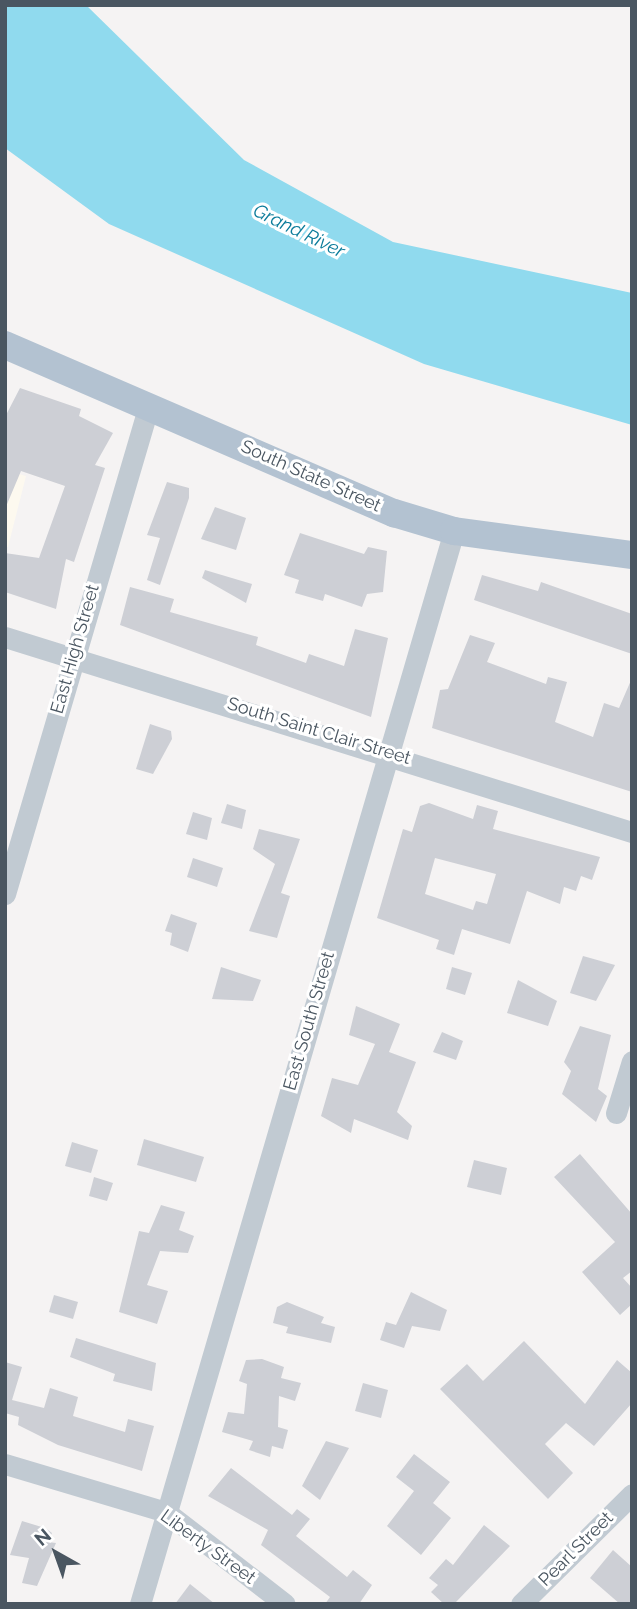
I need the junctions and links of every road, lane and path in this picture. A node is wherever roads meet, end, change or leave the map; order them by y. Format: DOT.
graph roads {
  1 [pos="5,345"];
  2 [pos="149,405"];
  3 [pos="454,531"];
  4 [pos="632,555"];
  5 [pos="5,637"];
  6 [pos="71,654"];
  7 [pos="387,752"];
  8 [pos="632,832"];
  9 [pos="5,894"];
  10 [pos="632,1061"];
  11 [pos="616,1113"];
  12 [pos="5,1464"];
  13 [pos="632,1494"];
  14 [pos="166,1512"];
  15 [pos="140,1604"];
  16 [pos="285,1604"];
  17 [pos="521,1604"];
  1 -- 2 [label="main road, South State Street"];
  2 -- 3 [label="main road, South State Street"];
  2 -- 6 [label="street, East High Street"];
  3 -- 4 [label="main road, South State Street"];
  3 -- 7 [label="street, East South Street"];
  5 -- 6 [label="street, South Saint Clair Street"];
  6 -- 7 [label="street, South Saint Clair Street"];
  6 -- 9 [label="street, East High Street"];
  7 -- 8 [label="street, South Saint Clair Street"];
  7 -- 14 [label="street, East South Street"];
  10 -- 11 [label="street"];
  12 -- 14 [label="street, Liberty Street"];
  13 -- 17 [label="street, Pearl Street"];
  14 -- 15 [label="street, East South Street"];
  14 -- 16 [label="street, Liberty Street"];
}
